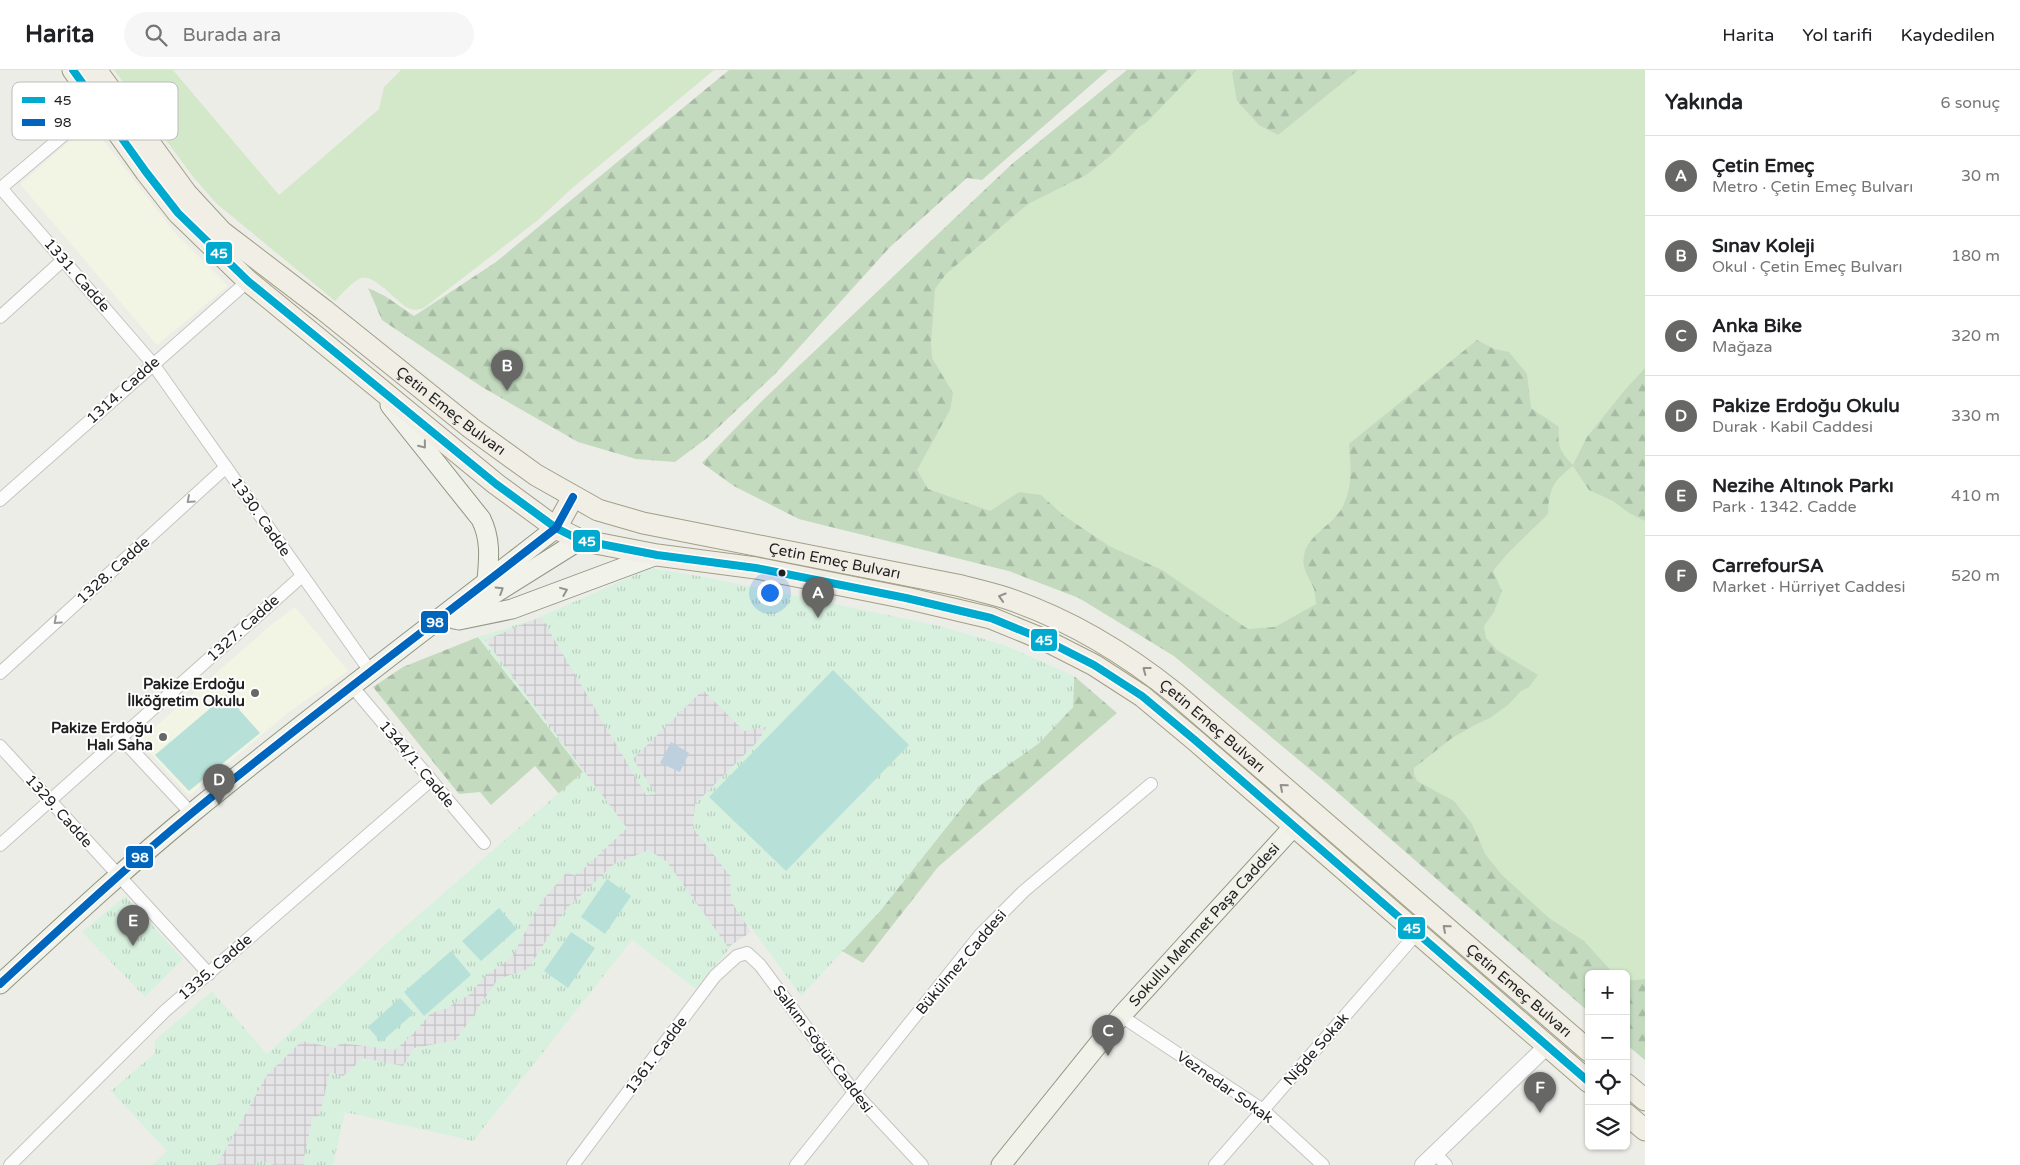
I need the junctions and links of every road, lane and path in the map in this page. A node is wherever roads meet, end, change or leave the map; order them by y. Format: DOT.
graph roads {
  1 [pos="73,70"];
  2 [pos="96,70"];
  3 [pos="81,82"];
  4 [pos="105,82"];
  5 [pos="58,140"];
  6 [pos="123,140"];
  7 [pos="147,140"];
  8 [pos="1,188"];
  9 [pos="63,260"];
  10 [pos="248,281"];
  11 [pos="0,317"];
  12 [pos="153,364"];
  13 [pos="371,380"];
  14 [pos="226,467"];
  15 [pos="573,497"];
  16 [pos="0,500"];
  17 [pos="598,510"];
  18 [pos="556,528"];
  19 [pos="580,540"];
  20 [pos="657,555"];
  21 [pos="302,576"];
  22 [pos="487,580"];
  23 [pos="450,622"];
  24 [pos="370,671"];
  25 [pos="0,673"];
  26 [pos="351,685"];
  27 [pos="120,737"];
  28 [pos="0,746"];
  29 [pos="431,780"];
  30 [pos="1151,784"];
  31 [pos="50,800"];
  32 [pos="1309,810"];
  33 [pos="191,813"];
  34 [pos="1294,826"];
  35 [pos="484,843"];
  36 [pos="0,845"];
  37 [pos="119,876"];
  38 [pos="1417,933"];
  39 [pos="747,953"];
  40 [pos="208,974"];
  41 [pos="0,984"];
  42 [pos="1121,1016"];
  43 [pos="1547,1046"];
  44 [pos="1585,1048"];
  45 [pos="1585,1079"];
  46 [pos="1630,1087"];
  47 [pos="854,1092"];
  48 [pos="1645,1100"];
  49 [pos="1263,1110"];
  50 [pos="1630,1117"];
  51 [pos="1645,1130"];
  52 [pos="1435,1161"];
  53 [pos="10,1165"];
  54 [pos="573,1165"];
  55 [pos="796,1165"];
  56 [pos="922,1165"];
  57 [pos="1002,1165"];
  58 [pos="1214,1165"];
  59 [pos="1323,1165"];
  1 -- 3 [label="main road, Çetin Emeç Bulvarı"];
  2 -- 4 [label="main road, Çetin Emeç Bulvarı"];
  5 -- 8 [label="street"];
  6 -- 10 [label="main road, Çetin Emeç Bulvarı"];
  7 -- 15 [label="main road, Çetin Emeç Bulvarı"];
  8 -- 9 [label="street, 1331. Cadde"];
  9 -- 11 [label="street"];
  9 -- 12 [label="street, 1331. Cadde"];
  10 -- 12 [label="street, 1314. Cadde"];
  10 -- 13 [label="main road, Çetin Emeç Bulvarı"];
  12 -- 14 [label="street, 1330. Cadde"];
  12 -- 16 [label="street, 1314. Cadde"];
  13 -- 18 [label="main road, Çetin Emeç Bulvarı"];
  13 -- 22 [label="main road, one-way"];
  14 -- 21 [label="street, 1330. Cadde"];
  14 -- 25 [label="street, 1328. Cadde, one-way"];
  15 -- 17 [label="main road, Çetin Emeç Bulvarı"];
  15 -- 18 [label="main road"];
  17 -- 19 [label="main road"];
  32 -- 17 [label="main road, Çetin Emeç Bulvarı, one-way"];
  18 -- 19 [label="main road, Çetin Emeç Bulvarı"];
  18 -- 22 [label="main road"];
  19 -- 20 [label="main road, Çetin Emeç Bulvarı"];
  23 -- 19 [label="main road, one-way"];
  23 -- 20 [label="main road, one-way"];
  20 -- 34 [label="main road, Çetin Emeç Bulvarı"];
  21 -- 24 [label="street, 1330. Cadde"];
  21 -- 27 [label="street, 1327. Cadde"];
  22 -- 24 [label="main road"];
  23 -- 24 [label="main road"];
  24 -- 26 [label="main road"];
  26 -- 29 [label="street, 1344/1. Cadde"];
  26 -- 33 [label="main road"];
  27 -- 31 [label="street, 1327. Cadde"];
  27 -- 33 [label="street"];
  28 -- 31 [label="street, 1329. Cadde"];
  29 -- 35 [label="street, 1344/1. Cadde"];
  29 -- 40 [label="street, 1335. Cadde"];
  30 -- 47 [label="street, Bükülmez Caddesi"];
  31 -- 36 [label="street, 1327. Cadde"];
  31 -- 37 [label="street, 1329. Cadde"];
  32 -- 34 [label="main road"];
  44 -- 32 [label="main road, Çetin Emeç Bulvarı, one-way"];
  33 -- 37 [label="main road"];
  34 -- 38 [label="main road, Çetin Emeç Bulvarı"];
  34 -- 42 [label="main road, Sokullu Mehmet Paşa Caddesi"];
  37 -- 40 [label="street, 1329. Cadde"];
  37 -- 41 [label="main road"];
  38 -- 43 [label="main road, Çetin Emeç Bulvarı"];
  38 -- 49 [label="street, Niğde Sokak"];
  39 -- 47 [label="street, Salkım Söğüt Caddesi"];
  39 -- 54 [label="street, 1361. Cadde"];
  40 -- 53 [label="street, 1335. Cadde"];
  42 -- 49 [label="street, Veznedar Sokak"];
  42 -- 57 [label="main road, Sokullu Mehmet Paşa Caddesi"];
  43 -- 45 [label="main road, Çetin Emeç Bulvarı"];
  43 -- 52 [label="street"];
  46 -- 48 [label="main road"];
  47 -- 55 [label="street, Bükülmez Caddesi"];
  47 -- 56 [label="street, Salkım Söğüt Caddesi"];
  49 -- 58 [label="street, Niğde Sokak"];
  49 -- 59 [label="street, Veznedar Sokak"];
  50 -- 51 [label="main road"];
}
